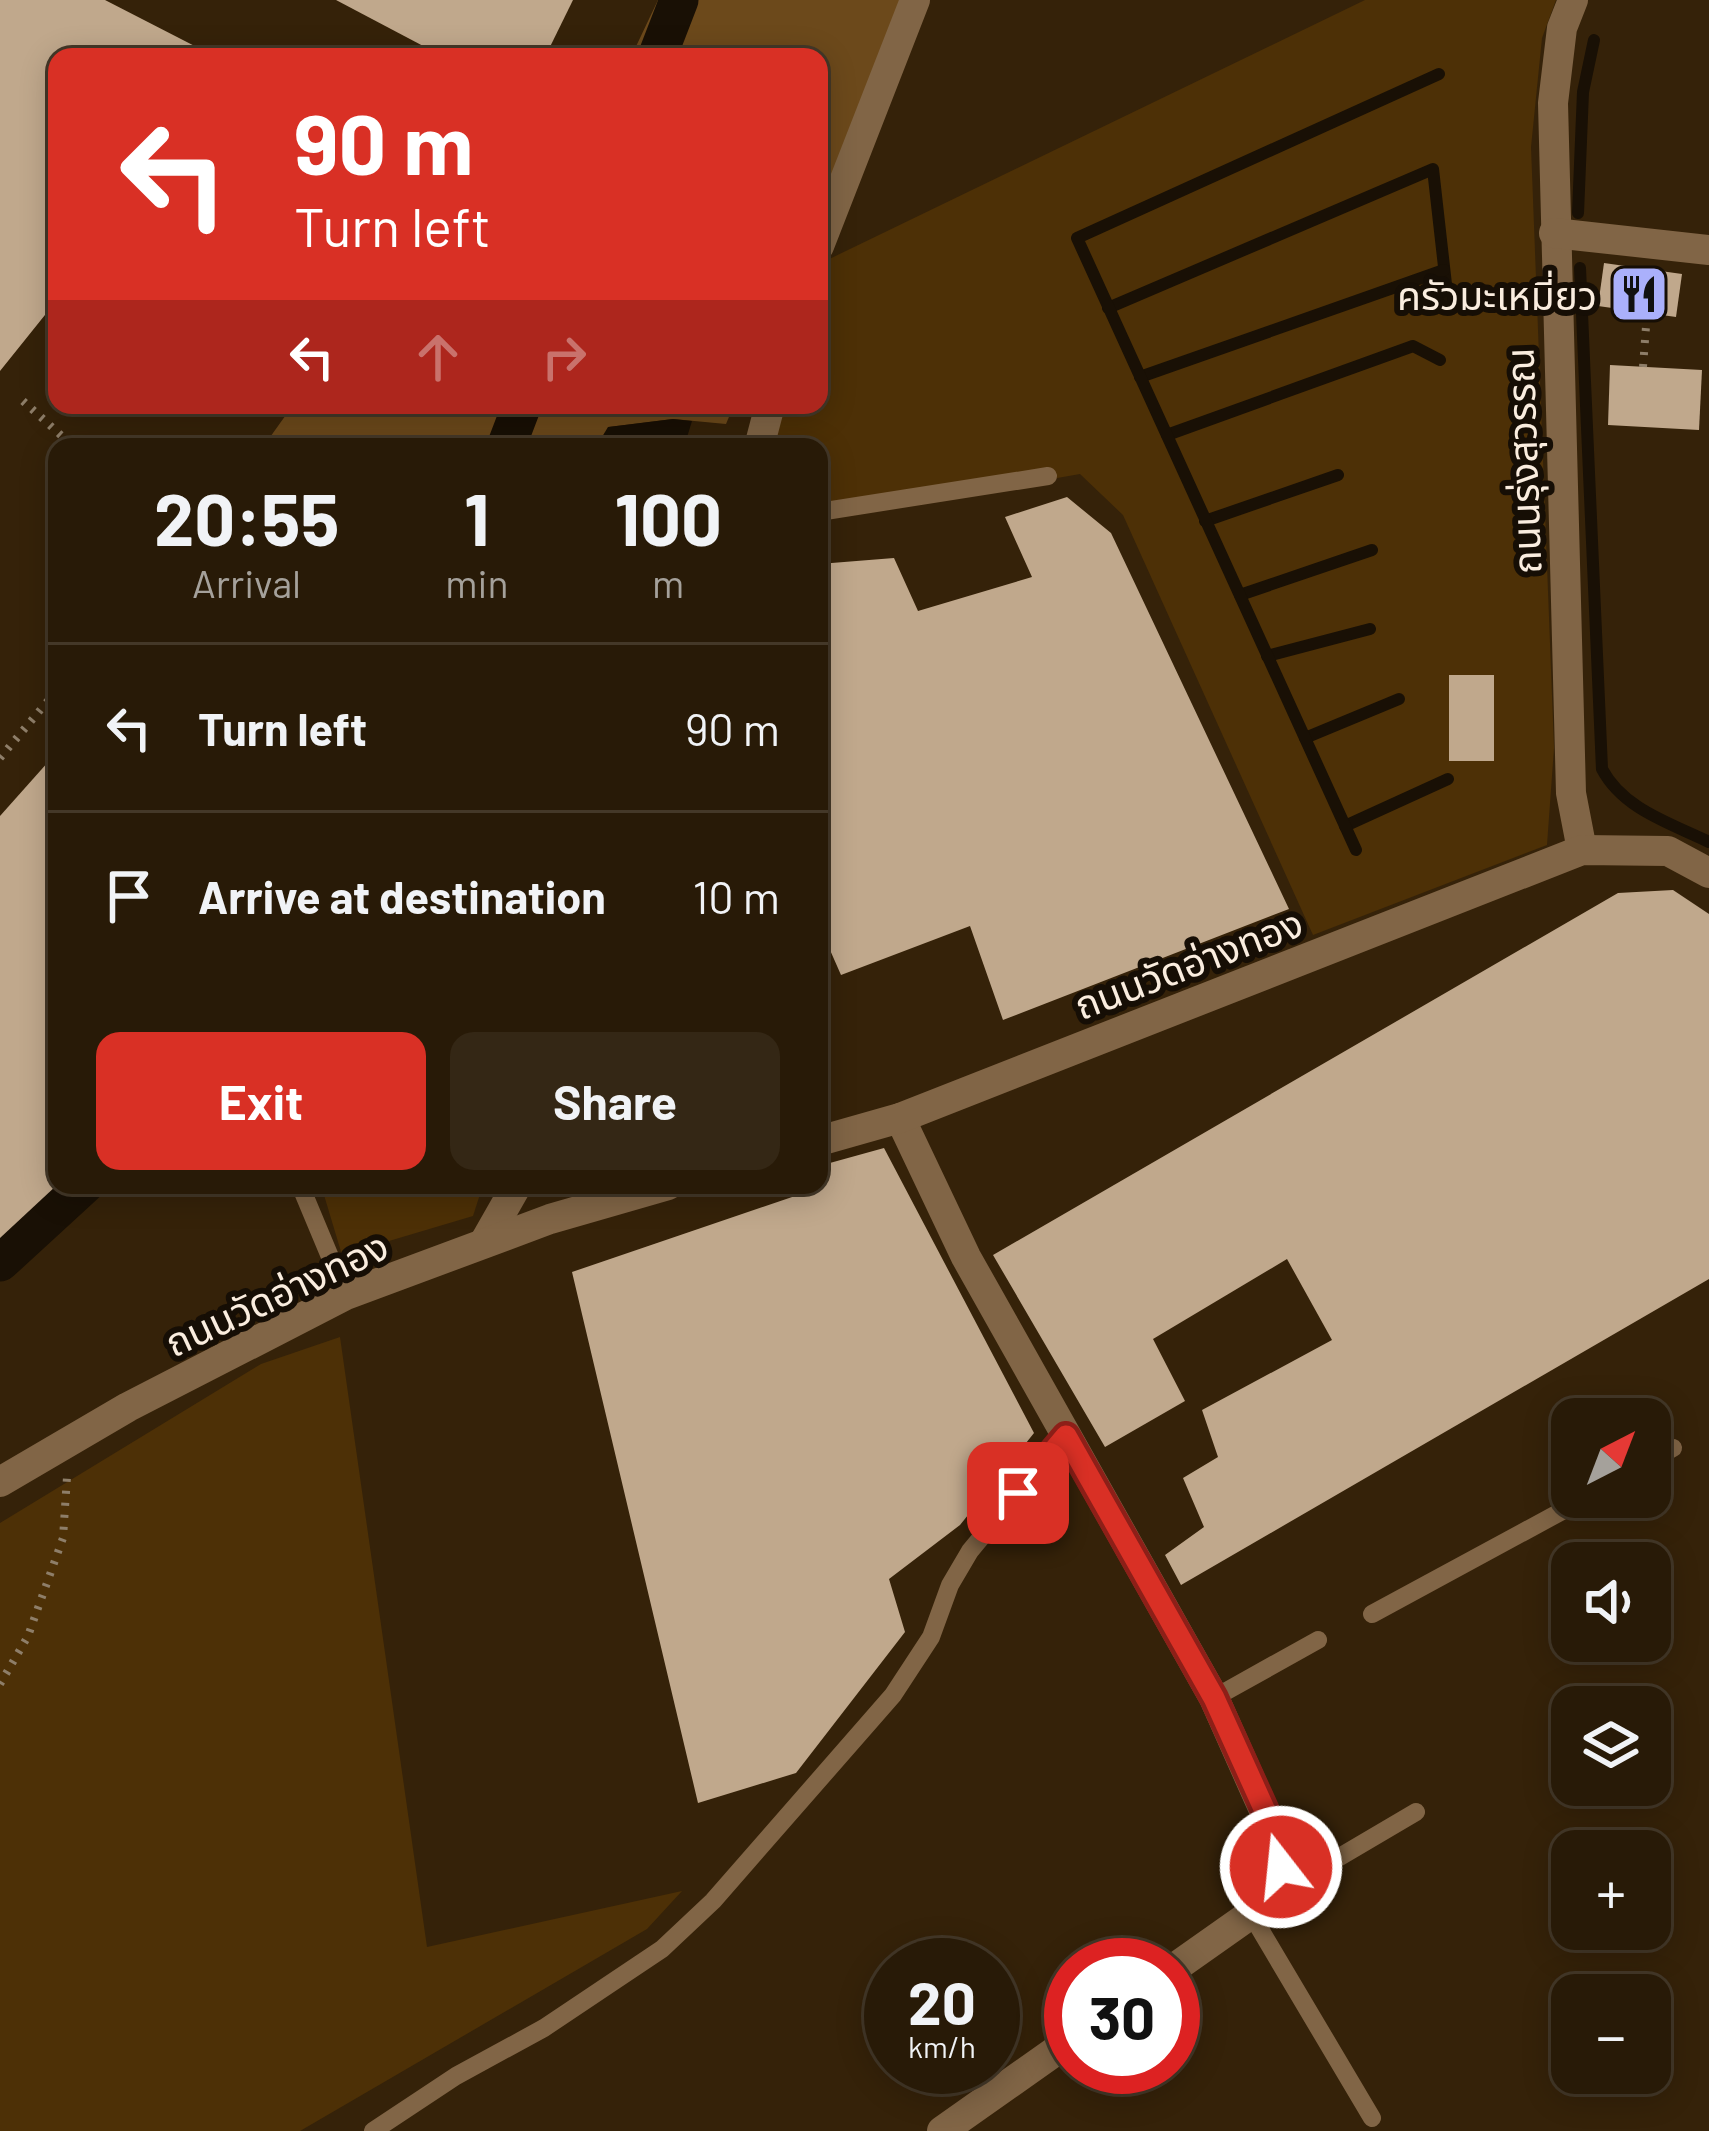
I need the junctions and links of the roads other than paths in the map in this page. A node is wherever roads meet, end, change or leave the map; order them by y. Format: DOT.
graph roads {
  1 [pos="915,0"];
  2 [pos="1574,0"];
  3 [pos="828,223"];
  4 [pos="1554,233"];
  5 [pos="1709,250"];
  6 [pos="1048,476"];
  7 [pos="828,511"];
  8 [pos="1582,850"];
  9 [pos="1709,873"];
  10 [pos="900,1118"];
  11 [pos="828,1138"];
  12 [pos="304,1194"];
  13 [pos="513,1194"];
  14 [pos="638,1194"];
  15 [pos="484,1244"];
  16 [pos="346,1295"];
  17 [pos="1066,1436"];
  18 [pos="0,1482"];
  19 [pos="1551,1517"];
  20 [pos="1372,1614"];
  21 [pos="1318,1640"];
  22 [pos="1214,1698"];
  23 [pos="1416,1812"];
  24 [pos="1274,1889"];
  25 [pos="1251,1914"];
  26 [pos="1200,1950"];
  27 [pos="1044,2059"];
  28 [pos="1372,2118"];
  29 [pos="373,2131"];
  30 [pos="943,2131"];
  1 -- 3 [label="street"];
  2 -- 4 [label="street, ถนนรุ่งสุวรรณ"];
  4 -- 5 [label="street"];
  4 -- 8 [label="street, ถนนรุ่งสุวรรณ"];
  6 -- 7 [label="lane"];
  8 -- 9 [label="street"];
  8 -- 10 [label="street, ถนนวัดอ่างทอง"];
  10 -- 11 [label="street, ถนนวัดอ่างทอง"];
  10 -- 17 [label="street"];
  12 -- 16 [label="lane"];
  13 -- 15 [label="street"];
  14 -- 15 [label="street, ถนนวัดอ่างทอง"];
  15 -- 16 [label="street, ถนนวัดอ่างทอง"];
  16 -- 18 [label="street, ถนนวัดอ่างทอง"];
  17 -- 22 [label="street"];
  17 -- 29 [label="lane"];
  19 -- 20 [label="lane"];
  21 -- 22 [label="lane"];
  22 -- 24 [label="street"];
  23 -- 24 [label="lane"];
  24 -- 25 [label="street"];
  25 -- 26 [label="street"];
  25 -- 28 [label="lane"];
  27 -- 30 [label="street"];
}
